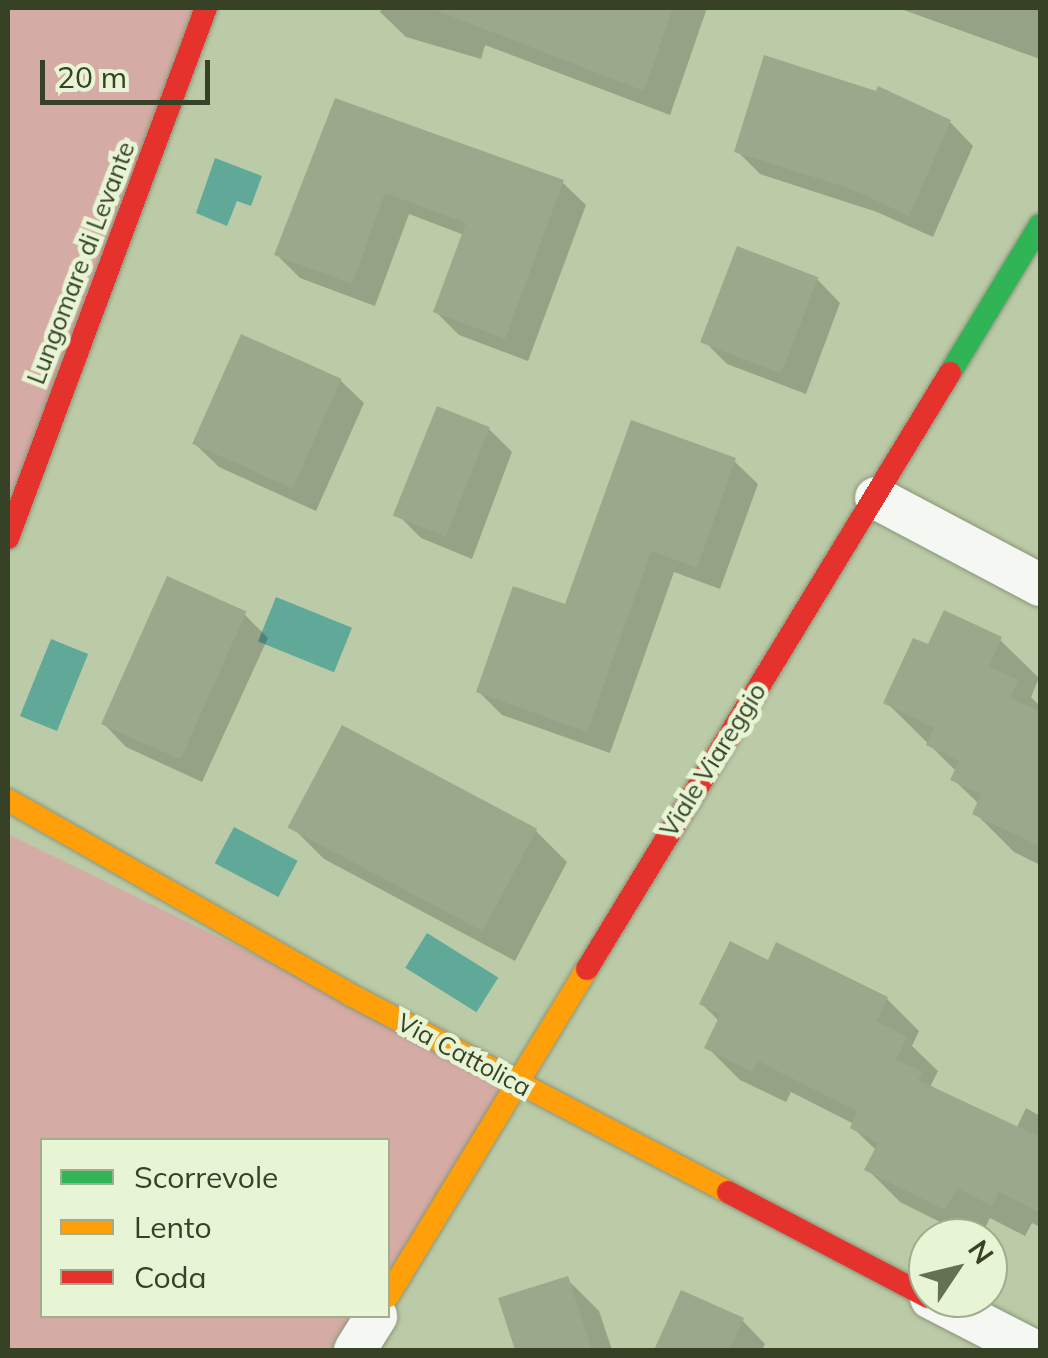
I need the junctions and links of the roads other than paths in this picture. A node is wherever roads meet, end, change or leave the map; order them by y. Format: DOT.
graph roads {
  1 [pos="206,8"];
  2 [pos="1040,225"];
  3 [pos="876,498"];
  4 [pos="8,538"];
  5 [pos="1040,586"];
  6 [pos="8,800"];
  7 [pos="514,1082"];
  8 [pos="908,1286"];
  9 [pos="390,1293"];
  10 [pos="375,1318"];
  11 [pos="970,1318"];
  12 [pos="355,1350"];
  13 [pos="1032,1350"];
  1 -- 4 [label="street, Lungomare di Levante"];
  2 -- 3 [label="street, Viale Viareggio"];
  3 -- 5 [label="street"];
  3 -- 7 [label="street, Viale Viareggio"];
  6 -- 7 [label="street, Via Cattolica"];
  7 -- 8 [label="street, Via Cattolica"];
  7 -- 9 [label="street, Viale Viareggio"];
  10 -- 12 [label="street"];
  11 -- 13 [label="street, Via Cattolica"];
}
